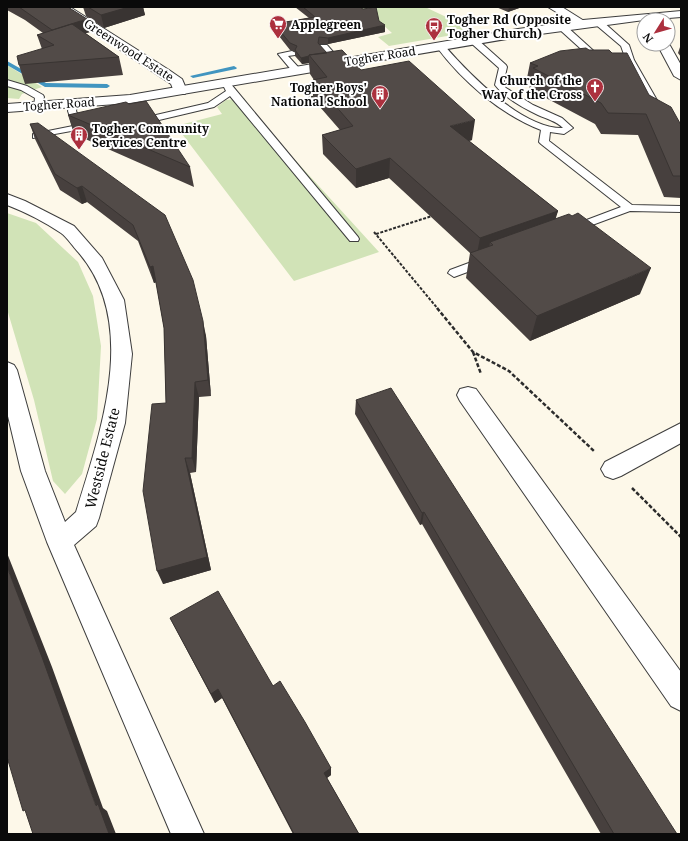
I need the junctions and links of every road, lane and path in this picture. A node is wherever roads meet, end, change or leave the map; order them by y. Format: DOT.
graph roads {
  1 [pos="554,7"];
  2 [pos="67,10"];
  3 [pos="85,10"];
  4 [pos="636,19"];
  5 [pos="598,22"];
  6 [pos="583,24"];
  7 [pos="562,27"];
  8 [pos="474,41"];
  9 [pos="440,46"];
  10 [pos="322,47"];
  11 [pos="668,52"];
  12 [pos="292,53"];
  13 [pos="608,61"];
  14 [pos="338,63"];
  15 [pos="296,70"];
  16 [pos="681,76"];
  17 [pos="245,79"];
  18 [pos="7,83"];
  19 [pos="229,87"];
  20 [pos="180,91"];
  21 [pos="319,95"];
  22 [pos="74,103"];
  23 [pos="38,106"];
  24 [pos="7,108"];
  25 [pos="159,117"];
  26 [pos="100,123"];
  27 [pos="79,128"];
  28 [pos="546,129"];
  29 [pos="36,136"];
  30 [pos="681,143"];
  31 [pos="7,200"];
  32 [pos="629,208"];
  33 [pos="681,210"];
  34 [pos="436,214"];
  35 [pos="563,232"];
  36 [pos="354,239"];
  37 [pos="498,257"];
  38 [pos="454,273"];
  39 [pos="7,370"];
  40 [pos="468,396"];
  41 [pos="681,432"];
  42 [pos="613,469"];
  43 [pos="681,537"];
  44 [pos="60,542"];
  45 [pos="681,696"];
  46 [pos="188,834"];
  1 -- 6 [label="street"];
  2 -- 3 [label="street, Greenwood Estate"];
  2 -- 20 [label="street, Greenwood Estate"];
  4 -- 5 [label="street, Togher Road"];
  5 -- 6 [label="street, Togher Road"];
  5 -- 30 [label="lane"];
  6 -- 7 [label="street, Togher Road"];
  7 -- 8 [label="street, Togher Road"];
  7 -- 13 [label="lane"];
  8 -- 9 [label="street, Togher Road"];
  8 -- 28 [label="lane"];
  9 -- 14 [label="street, Togher Road"];
  9 -- 28 [label="lane"];
  10 -- 14 [label="lane"];
  11 -- 16 [label="street"];
  12 -- 15 [label="lane"];
  14 -- 15 [label="street, Togher Road"];
  15 -- 17 [label="street, Togher Road"];
  17 -- 19 [label="street, Togher Road"];
  17 -- 21 [label="path"];
  18 -- 23 [label="lane"];
  19 -- 20 [label="street, Togher Road"];
  19 -- 25 [label="lane"];
  19 -- 36 [label="lane"];
  20 -- 22 [label="street, Togher Road"];
  22 -- 23 [label="street, Togher Road"];
  22 -- 27 [label="lane"];
  23 -- 24 [label="street, Togher Road"];
  26 -- 27 [label="lane"];
  27 -- 29 [label="lane"];
  28 -- 32 [label="lane"];
  31 -- 44 [label="street, Westside Estate"];
  32 -- 33 [label="lane"];
  32 -- 35 [label="lane"];
  34 -- 42 [label="path"];
  37 -- 38 [label="lane"];
  39 -- 44 [label="street"];
  40 -- 45 [label="street"];
  41 -- 42 [label="street"];
  42 -- 43 [label="path"];
  44 -- 46 [label="street"];
}
